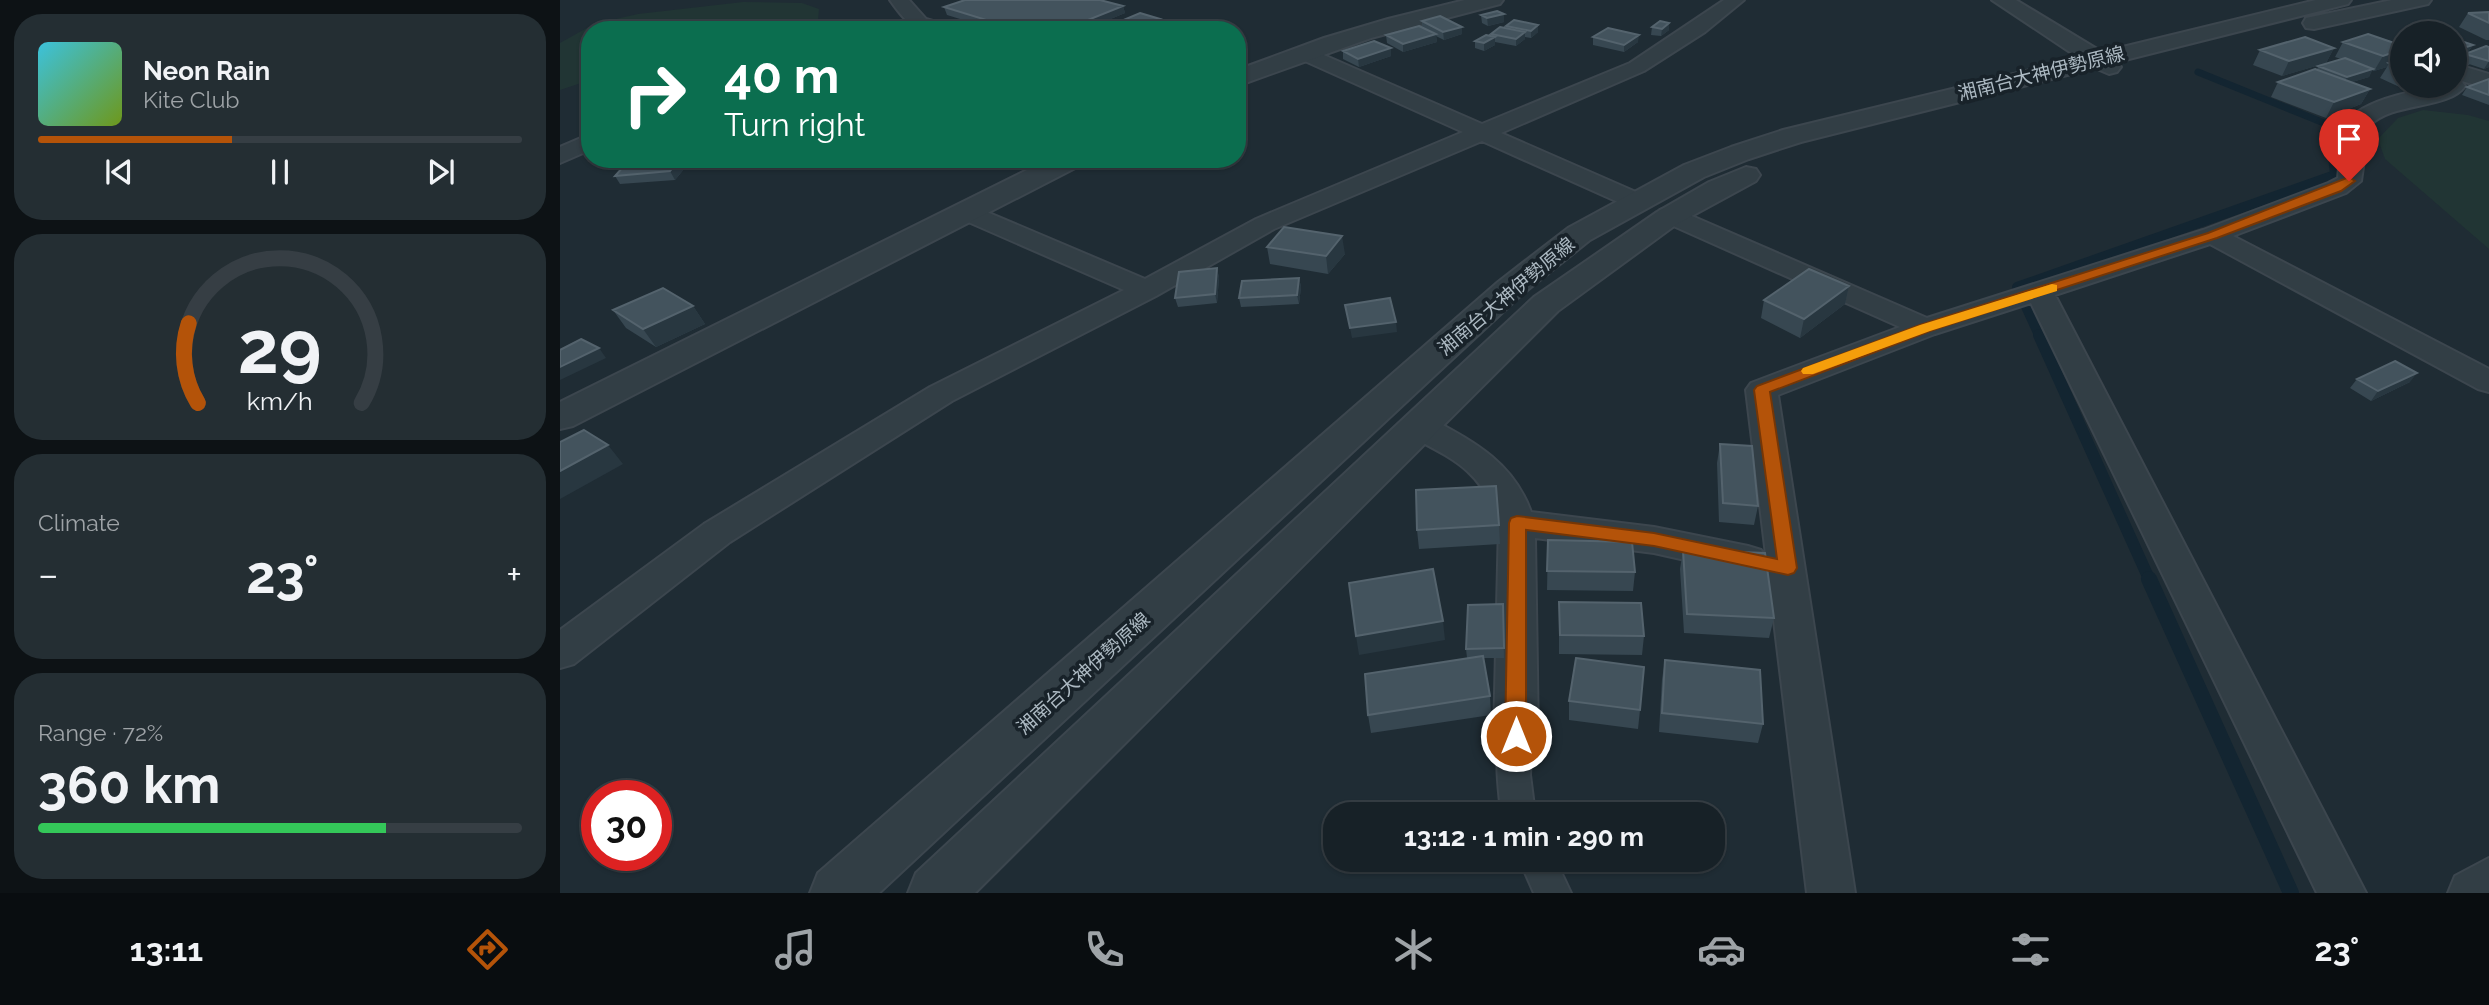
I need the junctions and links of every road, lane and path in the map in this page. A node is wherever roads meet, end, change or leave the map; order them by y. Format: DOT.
graph roads {
  1 [pos="899,0"];
  2 [pos="1493,0"];
  3 [pos="1735,0"];
  4 [pos="2002,0"];
  5 [pos="2031,0"];
  6 [pos="2248,0"];
  7 [pos="2341,0"];
  8 [pos="2421,0"];
  9 [pos="2286,13"];
  10 [pos="917,21"];
  11 [pos="2316,23"];
  12 [pos="2353,36"];
  13 [pos="1303,53"];
  14 [pos="2095,59"];
  15 [pos="2120,62"];
  16 [pos="1246,75"];
  17 [pos="2417,98"];
  18 [pos="1483,133"];
  19 [pos="581,146"];
  20 [pos="560,156"];
  21 [pos="1053,168"];
  22 [pos="1652,208"];
  23 [pos="967,212"];
  24 [pos="2212,235"];
  25 [pos="1146,290"];
  26 [pos="2040,292"];
  27 [pos="1925,328"];
  28 [pos="2489,382"];
  29 [pos="560,416"];
  30 [pos="1418,426"];
  31 [pos="1517,523"];
  32 [pos="1788,568"];
  33 [pos="560,652"];
  34 [pos="1516,736"];
  35 [pos="1517,802"];
  36 [pos="1542,872"];
  37 [pos="2489,881"];
  38 [pos="838,893"];
  39 [pos="936,893"];
  40 [pos="1553,893"];
  41 [pos="1831,893"];
  42 [pos="2342,893"];
  43 [pos="2472,893"];
  1 -- 10 [label="street"];
  2 -- 13 [label="street"];
  3 -- 18 [label="street"];
  4 -- 14 [label="street"];
  5 -- 15 [label="street"];
  6 -- 9 [label="street"];
  7 -- 9 [label="street, 湘南台大神伊勢原線"];
  8 -- 11 [label="street, 湘南台大神伊勢原線"];
  9 -- 11 [label="street"];
  9 -- 15 [label="street, 湘南台大神伊勢原線"];
  11 -- 12 [label="street"];
  11 -- 15 [label="street, 湘南台大神伊勢原線"];
  13 -- 16 [label="street"];
  13 -- 18 [label="street"];
  14 -- 15 [label="street, 湘南台大神伊勢原線"];
  14 -- 22 [label="street, 湘南台大神伊勢原線"];
  15 -- 22 [label="street, 湘南台大神伊勢原線"];
  17 -- 24 [label="street"];
  18 -- 22 [label="street"];
  18 -- 25 [label="street"];
  19 -- 20 [label="street"];
  21 -- 23 [label="street"];
  22 -- 27 [label="street"];
  22 -- 30 [label="street, 湘南台大神伊勢原線"];
  22 -- 38 [label="street, 湘南台大神伊勢原線"];
  23 -- 25 [label="street"];
  23 -- 29 [label="street"];
  24 -- 26 [label="street"];
  24 -- 28 [label="street"];
  25 -- 33 [label="street"];
  26 -- 27 [label="street"];
  26 -- 42 [label="street"];
  27 -- 32 [label="street"];
  30 -- 31 [label="street"];
  30 -- 39 [label="street, 湘南台大神伊勢原線"];
  31 -- 32 [label="street"];
  31 -- 34 [label="street"];
  32 -- 41 [label="street"];
  34 -- 35 [label="street"];
  36 -- 40 [label="street"];
  37 -- 43 [label="street"];
}
